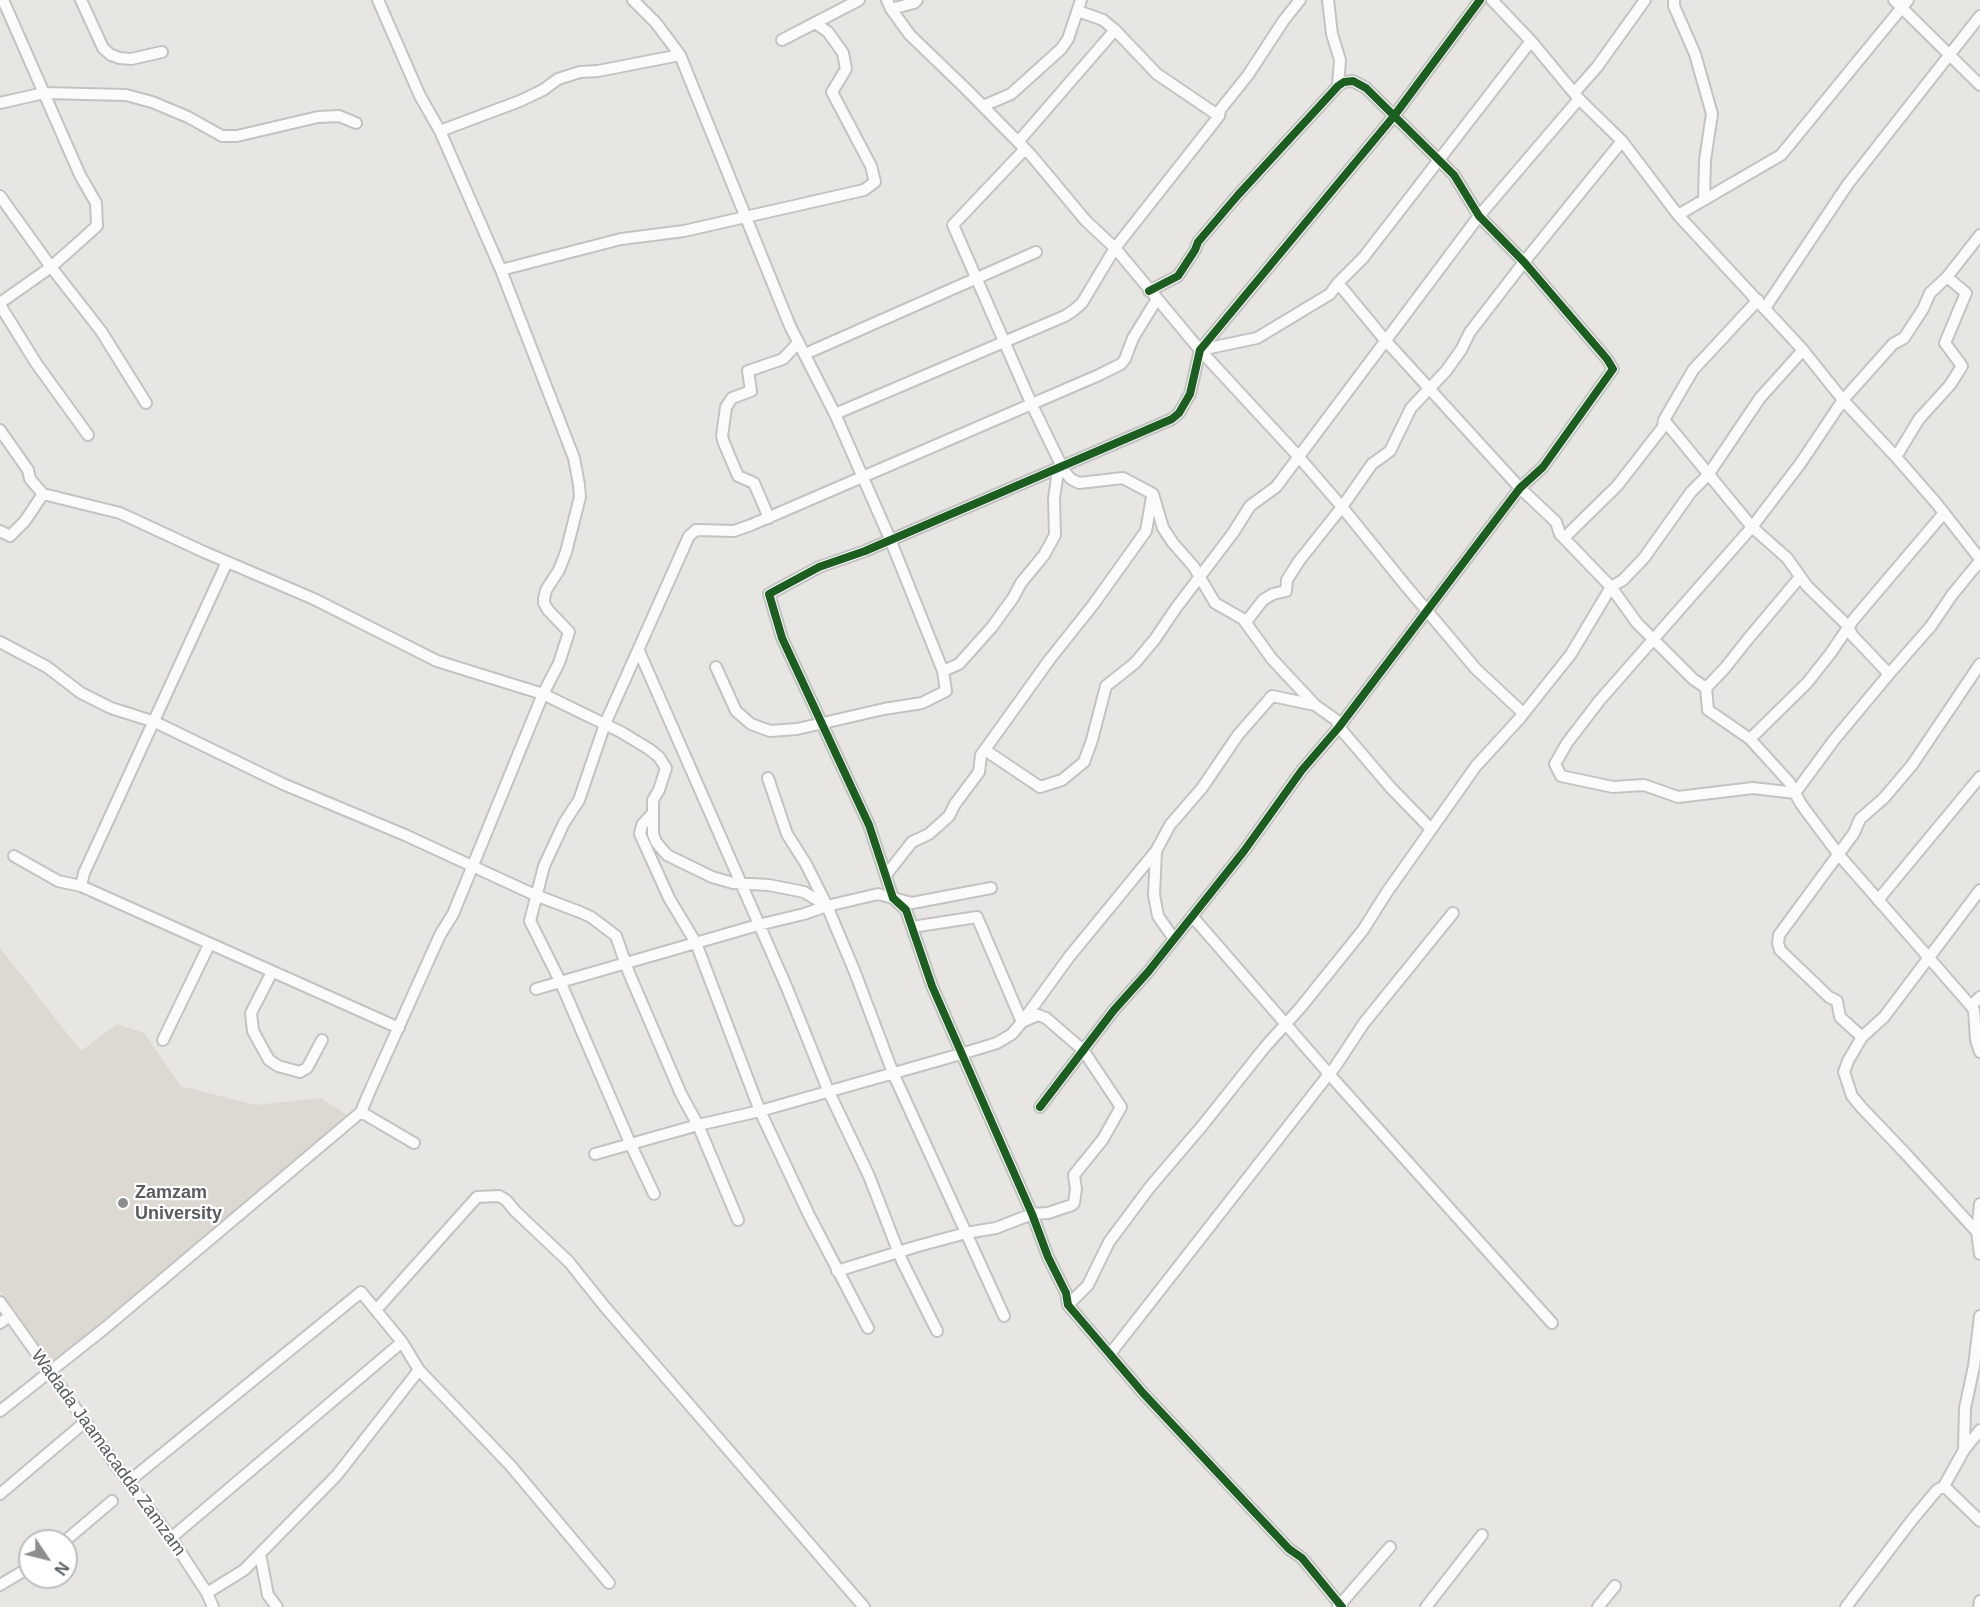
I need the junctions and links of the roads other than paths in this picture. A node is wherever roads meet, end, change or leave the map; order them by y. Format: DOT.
graph roads {
  1 [pos="3,0"];
  2 [pos="81,0"];
  3 [pos="378,0"];
  4 [pos="633,0"];
  5 [pos="859,0"];
  6 [pos="917,0"];
  7 [pos="1081,0"];
  8 [pos="1300,0"];
  9 [pos="1328,0"];
  10 [pos="1480,0"];
  11 [pos="1492,0"];
  12 [pos="1645,0"];
  13 [pos="1674,0"];
  14 [pos="1901,3"];
  15 [pos="889,5"];
  16 [pos="1078,11"];
  17 [pos="1980,16"];
  18 [pos="815,23"];
  19 [pos="1115,30"];
  20 [pos="782,40"];
  21 [pos="1530,41"];
  22 [pos="162,52"];
  23 [pos="680,55"];
  24 [pos="1950,56"];
  25 [pos="1338,86"];
  26 [pos="1980,86"];
  27 [pos="44,93"];
  28 [pos="1577,96"];
  29 [pos="0,103"];
  30 [pos="983,106"];
  31 [pos="1219,116"];
  32 [pos="1394,116"];
  33 [pos="356,123"];
  34 [pos="440,131"];
  35 [pos="1622,141"];
  36 [pos="1021,145"];
  37 [pos="1439,160"];
  38 [pos="0,196"];
  39 [pos="1704,200"];
  40 [pos="1479,216"];
  41 [pos="1678,216"];
  42 [pos="746,218"];
  43 [pos="1980,235"];
  44 [pos="1114,248"];
  45 [pos="1036,252"];
  46 [pos="1524,262"];
  47 [pos="51,267"];
  48 [pos="501,270"];
  49 [pos="1947,277"];
  50 [pos="978,279"];
  51 [pos="1338,283"];
  52 [pos="1153,295"];
  53 [pos="0,304"];
  54 [pos="1761,304"];
  55 [pos="1386,340"];
  56 [pos="798,341"];
  57 [pos="1005,341"];
  58 [pos="1200,350"];
  59 [pos="1803,350"];
  60 [pos="805,354"];
  61 [pos="1429,388"];
  62 [pos="1843,400"];
  63 [pos="146,403"];
  64 [pos="1032,405"];
  65 [pos="835,414"];
  66 [pos="1664,420"];
  67 [pos="0,430"];
  68 [pos="88,435"];
  69 [pos="1298,456"];
  70 [pos="1896,457"];
  71 [pos="1061,466"];
  72 [pos="1708,475"];
  73 [pos="862,478"];
  74 [pos="1520,488"];
  75 [pos="43,494"];
  76 [pos="1153,494"];
  77 [pos="1342,507"];
  78 [pos="1944,513"];
  79 [pos="769,518"];
  80 [pos="1752,527"];
  81 [pos="0,531"];
  82 [pos="1564,538"];
  83 [pos="890,539"];
  84 [pos="1980,560"];
  85 [pos="227,562"];
  86 [pos="1200,577"];
  87 [pos="1800,577"];
  88 [pos="1611,587"];
  89 [pos="1427,612"];
  90 [pos="1246,622"];
  91 [pos="1848,626"];
  92 [pos="1653,640"];
  93 [pos="0,642"];
  94 [pos="639,651"];
  95 [pos="1980,664"];
  96 [pos="716,667"];
  97 [pos="943,671"];
  98 [pos="1888,674"];
  99 [pos="1706,688"];
  100 [pos="543,694"];
  101 [pos="1315,705"];
  102 [pos="1523,713"];
  103 [pos="155,722"];
  104 [pos="822,722"];
  105 [pos="605,724"];
  106 [pos="1338,727"];
  107 [pos="1750,739"];
  108 [pos="985,750"];
  109 [pos="1980,777"];
  110 [pos="768,778"];
  111 [pos="1795,793"];
  112 [pos="652,813"];
  113 [pos="1431,829"];
  114 [pos="1156,851"];
  115 [pos="1839,855"];
  116 [pos="14,856"];
  117 [pos="472,867"];
  118 [pos="886,874"];
  119 [pos="741,884"];
  120 [pos="81,886"];
  121 [pos="991,888"];
  122 [pos="1980,890"];
  123 [pos="535,895"];
  124 [pos="893,898"];
  125 [pos="1878,900"];
  126 [pos="827,906"];
  127 [pos="1453,913"];
  128 [pos="1192,916"];
  129 [pos="758,925"];
  130 [pos="912,927"];
  131 [pos="1174,939"];
  132 [pos="696,943"];
  133 [pos="209,945"];
  134 [pos="1928,958"];
  135 [pos="625,962"];
  136 [pos="272,972"];
  137 [pos="560,981"];
  138 [pos="536,989"];
  139 [pos="1980,997"];
  140 [pos="1971,1006"];
  141 [pos="1022,1023"];
  142 [pos="1285,1025"];
  143 [pos="399,1028"];
  144 [pos="1862,1037"];
  145 [pos="163,1040"];
  146 [pos="322,1040"];
  147 [pos="1978,1042"];
  148 [pos="1083,1050"];
  149 [pos="1980,1052"];
  150 [pos="962,1054"];
  151 [pos="893,1073"];
  152 [pos="1329,1074"];
  153 [pos="828,1090"];
  154 [pos="1040,1107"];
  155 [pos="760,1111"];
  156 [pos="362,1112"];
  157 [pos="698,1125"];
  158 [pos="414,1143"];
  159 [pos="630,1143"];
  160 [pos="595,1154"];
  161 [pos="654,1194"];
  162 [pos="1980,1204"];
  163 [pos="1032,1214"];
  164 [pos="738,1220"];
  165 [pos="1977,1232"];
  166 [pos="966,1233"];
  167 [pos="899,1253"];
  168 [pos="1980,1254"];
  169 [pos="837,1272"];
  170 [pos="0,1302"];
  171 [pos="1068,1305"];
  172 [pos="376,1310"];
  173 [pos="10,1316"];
  174 [pos="1004,1316"];
  175 [pos="1980,1316"];
  176 [pos="0,1323"];
  177 [pos="1552,1323"];
  178 [pos="868,1328"];
  179 [pos="937,1331"];
  180 [pos="402,1342"];
  181 [pos="1110,1354"];
  182 [pos="419,1370"];
  183 [pos="51,1373"];
  184 [pos="0,1411"];
  185 [pos="85,1422"];
  186 [pos="1980,1430"];
  187 [pos="1964,1450"];
  188 [pos="128,1482"];
  189 [pos="1944,1486"];
  190 [pos="0,1494"];
  191 [pos="112,1501"];
  192 [pos="1980,1521"];
  193 [pos="78,1530"];
  194 [pos="1482,1535"];
  195 [pos="171,1538"];
  196 [pos="1390,1547"];
  197 [pos="260,1554"];
  198 [pos="18,1574"];
  199 [pos="609,1583"];
  200 [pos="0,1585"];
  201 [pos="1615,1586"];
  202 [pos="207,1593"];
  203 [pos="1980,1601"];
  204 [pos="1340,1606"];
  205 [pos="213,1607"];
  206 [pos="277,1607"];
  207 [pos="864,1607"];
  208 [pos="1426,1607"];
  209 [pos="1599,1607"];
  210 [pos="1846,1607"];
  211 [pos="1979,1607"];
  1 -- 27 [label="street"];
  2 -- 22 [label="street"];
  3 -- 34 [label="street"];
  4 -- 23 [label="street"];
  5 -- 18 [label="street"];
  6 -- 15 [label="street"];
  7 -- 16 [label="street"];
  8 -- 31 [label="street"];
  9 -- 25 [label="street"];
  10 -- 32 [label="street"];
  11 -- 21 [label="street"];
  12 -- 28 [label="street"];
  13 -- 39 [label="street"];
  14 -- 24 [label="street"];
  14 -- 39 [label="street"];
  15 -- 30 [label="street"];
  16 -- 19 [label="street"];
  16 -- 30 [label="street"];
  17 -- 24 [label="street"];
  18 -- 20 [label="street"];
  18 -- 42 [label="street"];
  19 -- 31 [label="street"];
  19 -- 36 [label="street"];
  21 -- 28 [label="street"];
  21 -- 37 [label="street"];
  23 -- 34 [label="street"];
  23 -- 42 [label="street"];
  24 -- 26 [label="street"];
  24 -- 54 [label="street"];
  25 -- 32 [label="street"];
  25 -- 52 [label="street"];
  27 -- 29 [label="street"];
  27 -- 33 [label="street"];
  27 -- 47 [label="street"];
  28 -- 35 [label="street"];
  28 -- 40 [label="street"];
  30 -- 36 [label="street"];
  31 -- 44 [label="street"];
  32 -- 37 [label="street"];
  32 -- 58 [label="street"];
  34 -- 48 [label="street"];
  35 -- 41 [label="street"];
  35 -- 46 [label="street"];
  36 -- 44 [label="street"];
  36 -- 50 [label="street"];
  37 -- 40 [label="street"];
  37 -- 51 [label="street"];
  38 -- 47 [label="street"];
  39 -- 41 [label="street"];
  40 -- 46 [label="street"];
  40 -- 55 [label="street"];
  41 -- 54 [label="street"];
  42 -- 48 [label="street"];
  42 -- 56 [label="street"];
  43 -- 49 [label="street"];
  44 -- 52 [label="street"];
  44 -- 57 [label="street"];
  45 -- 50 [label="street"];
  46 -- 61 [label="street"];
  46 -- 74 [label="street"];
  47 -- 53 [label="street"];
  47 -- 63 [label="street"];
  48 -- 100 [label="street"];
  49 -- 62 [label="street"];
  49 -- 70 [label="street"];
  50 -- 57 [label="street"];
  50 -- 60 [label="street"];
  51 -- 55 [label="street"];
  51 -- 58 [label="street"];
  52 -- 58 [label="street"];
  52 -- 64 [label="street"];
  53 -- 68 [label="street"];
  54 -- 59 [label="street"];
  54 -- 66 [label="street"];
  55 -- 61 [label="street"];
  55 -- 69 [label="street"];
  56 -- 60 [label="street"];
  56 -- 79 [label="street"];
  57 -- 64 [label="street"];
  57 -- 65 [label="street"];
  58 -- 69 [label="street"];
  58 -- 71 [label="street"];
  59 -- 62 [label="street"];
  59 -- 72 [label="street"];
  60 -- 65 [label="street"];
  61 -- 74 [label="street"];
  61 -- 77 [label="street"];
  62 -- 70 [label="street"];
  62 -- 80 [label="street"];
  64 -- 71 [label="street"];
  64 -- 73 [label="street"];
  65 -- 73 [label="street"];
  66 -- 72 [label="street"];
  66 -- 82 [label="street"];
  67 -- 75 [label="street"];
  69 -- 77 [label="street"];
  69 -- 86 [label="street"];
  70 -- 78 [label="street"];
  71 -- 76 [label="street"];
  71 -- 83 [label="street"];
  71 -- 97 [label="street"];
  72 -- 80 [label="street"];
  72 -- 88 [label="street"];
  73 -- 79 [label="street"];
  73 -- 83 [label="street"];
  74 -- 82 [label="street"];
  74 -- 89 [label="street"];
  75 -- 81 [label="street"];
  75 -- 85 [label="street"];
  76 -- 86 [label="street"];
  76 -- 108 [label="street"];
  77 -- 89 [label="street"];
  77 -- 90 [label="street"];
  78 -- 84 [label="street"];
  78 -- 91 [label="street"];
  79 -- 94 [label="street"];
  80 -- 87 [label="street"];
  80 -- 92 [label="street"];
  82 -- 88 [label="street"];
  83 -- 97 [label="street"];
  83 -- 104 [label="street"];
  84 -- 98 [label="street"];
  85 -- 100 [label="street"];
  85 -- 103 [label="street"];
  86 -- 90 [label="street"];
  86 -- 108 [label="street"];
  87 -- 91 [label="street"];
  87 -- 99 [label="street"];
  88 -- 92 [label="street"];
  88 -- 102 [label="street"];
  89 -- 102 [label="street"];
  89 -- 106 [label="street"];
  90 -- 101 [label="street"];
  91 -- 98 [label="street"];
  91 -- 107 [label="street"];
  92 -- 99 [label="street"];
  92 -- 111 [label="street"];
  93 -- 103 [label="street"];
  94 -- 105 [label="street"];
  94 -- 119 [label="street"];
  95 -- 115 [label="street"];
  96 -- 104 [label="street"];
  97 -- 104 [label="street"];
  98 -- 111 [label="street"];
  99 -- 107 [label="street"];
  100 -- 105 [label="street"];
  100 -- 117 [label="street"];
  101 -- 106 [label="street"];
  101 -- 114 [label="street"];
  102 -- 113 [label="street"];
  103 -- 117 [label="street"];
  103 -- 120 [label="street"];
  104 -- 118 [label="street"];
  105 -- 112 [label="street"];
  105 -- 123 [label="street"];
  106 -- 113 [label="street"];
  106 -- 128 [label="street"];
  107 -- 111 [label="street"];
  108 -- 118 [label="street"];
  109 -- 125 [label="street"];
  110 -- 126 [label="street"];
  111 -- 115 [label="street"];
  112 -- 119 [label="street"];
  112 -- 132 [label="street"];
  113 -- 142 [label="street"];
  114 -- 131 [label="street"];
  114 -- 141 [label="street"];
  115 -- 125 [label="street"];
  115 -- 144 [label="street"];
  116 -- 120 [label="street"];
  117 -- 123 [label="street"];
  117 -- 143 [label="street"];
  118 -- 124 [label="street"];
  119 -- 126 [label="street"];
  119 -- 129 [label="street"];
  120 -- 133 [label="street"];
  121 -- 124 [label="street"];
  122 -- 134 [label="street"];
  123 -- 135 [label="street"];
  123 -- 137 [label="street"];
  124 -- 126 [label="street"];
  124 -- 130 [label="street"];
  125 -- 134 [label="street"];
  126 -- 129 [label="street"];
  126 -- 151 [label="street"];
  127 -- 152 [label="street"];
  128 -- 131 [label="street"];
  128 -- 142 [label="street"];
  129 -- 132 [label="street"];
  129 -- 153 [label="street"];
  130 -- 141 [label="street"];
  130 -- 150 [label="street"];
  131 -- 148 [label="street"];
  132 -- 135 [label="street"];
  132 -- 155 [label="street"];
  133 -- 136 [label="street"];
  133 -- 145 [label="street"];
  134 -- 140 [label="street"];
  134 -- 144 [label="street"];
  135 -- 137 [label="street"];
  135 -- 157 [label="street"];
  136 -- 143 [label="street"];
  136 -- 146 [label="street"];
  137 -- 138 [label="street"];
  137 -- 159 [label="street"];
  139 -- 140 [label="street"];
  140 -- 147 [label="street"];
  141 -- 148 [label="street"];
  141 -- 150 [label="street"];
  142 -- 152 [label="street"];
  142 -- 171 [label="street"];
  143 -- 156 [label="street"];
  144 -- 165 [label="street"];
  147 -- 149 [label="street"];
  148 -- 154 [label="street"];
  148 -- 163 [label="street"];
  150 -- 151 [label="street"];
  150 -- 163 [label="street"];
  151 -- 153 [label="street"];
  151 -- 166 [label="street"];
  152 -- 177 [label="street"];
  152 -- 181 [label="street"];
  153 -- 155 [label="street"];
  153 -- 167 [label="street"];
  155 -- 157 [label="street"];
  155 -- 169 [label="street"];
  156 -- 158 [label="street"];
  156 -- 183 [label="street"];
  157 -- 159 [label="street"];
  157 -- 164 [label="street"];
  159 -- 160 [label="street"];
  159 -- 161 [label="street"];
  162 -- 165 [label="street"];
  163 -- 166 [label="street"];
  163 -- 171 [label="street"];
  165 -- 168 [label="street"];
  166 -- 167 [label="street"];
  166 -- 174 [label="street"];
  167 -- 169 [label="street"];
  167 -- 179 [label="street"];
  169 -- 178 [label="street"];
  170 -- 173 [label="street, Wadada Jaamacadda Zamzam"];
  171 -- 181 [label="street"];
  172 -- 180 [label="street"];
  172 -- 188 [label="street"];
  172 -- 207 [label="street"];
  173 -- 176 [label="street"];
  173 -- 183 [label="street, Wadada Jaamacadda Zamzam"];
  175 -- 187 [label="street"];
  180 -- 182 [label="street"];
  180 -- 195 [label="street"];
  181 -- 204 [label="street"];
  182 -- 197 [label="street"];
  182 -- 199 [label="street"];
  183 -- 184 [label="street"];
  183 -- 185 [label="street, Wadada Jaamacadda Zamzam"];
  185 -- 188 [label="street, Wadada Jaamacadda Zamzam"];
  185 -- 190 [label="street"];
  186 -- 187 [label="street"];
  187 -- 189 [label="street"];
  188 -- 195 [label="street, Wadada Jaamacadda Zamzam"];
  189 -- 192 [label="street"];
  189 -- 210 [label="street"];
  191 -- 193 [label="street"];
  194 -- 208 [label="street"];
  195 -- 202 [label="street, Wadada Jaamacadda Zamzam"];
  196 -- 204 [label="street"];
  197 -- 202 [label="street"];
  197 -- 206 [label="street"];
  198 -- 200 [label="street"];
  201 -- 209 [label="street"];
  202 -- 205 [label="street, Wadada Jaamacadda Zamzam"];
  203 -- 211 [label="street"];
}
